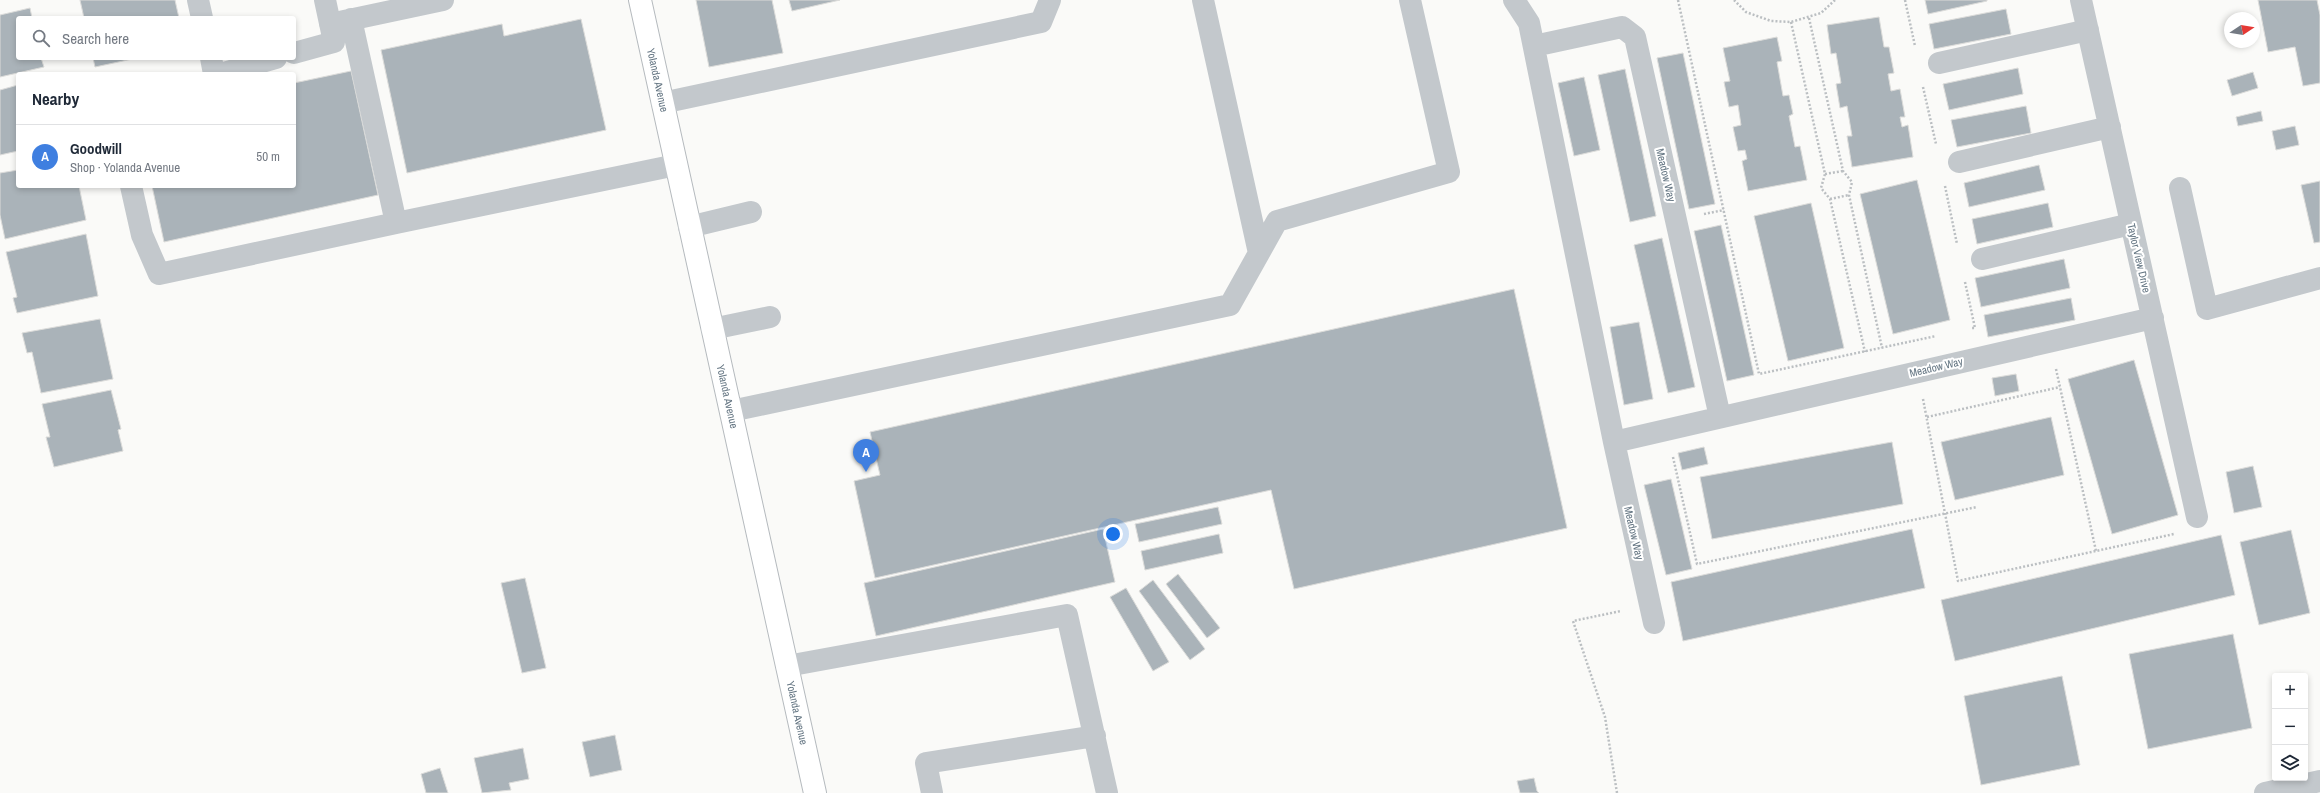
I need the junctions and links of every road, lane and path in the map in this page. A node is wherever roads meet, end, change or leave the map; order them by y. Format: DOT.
graph roads {
  1 [pos="198,0"];
  2 [pos="325,0"];
  3 [pos="443,0"];
  4 [pos="640,0"];
  5 [pos="1050,0"];
  6 [pos="1203,0"];
  7 [pos="1410,0"];
  8 [pos="1514,0"];
  9 [pos="1678,0"];
  10 [pos="1734,0"];
  11 [pos="1835,0"];
  12 [pos="1905,0"];
  13 [pos="2081,0"];
  14 [pos="202,16"];
  15 [pos="1809,18"];
  16 [pos="352,19"];
  17 [pos="1792,22"];
  18 [pos="330,24"];
  19 [pos="2088,30"];
  20 [pos="1534,46"];
  21 [pos="296,52"];
  22 [pos="1916,52"];
  23 [pos="211,60"];
  24 [pos="269,60"];
  25 [pos="1939,63"];
  26 [pos="214,72"];
  27 [pos="227,72"];
  28 [pos="1922,82"];
  29 [pos="662,103"];
  30 [pos="2110,127"];
  31 [pos="1937,150"];
  32 [pos="1959,162"];
  33 [pos="676,165"];
  34 [pos="1843,171"];
  35 [pos="1825,174"];
  36 [pos="1943,180"];
  37 [pos="131,188"];
  38 [pos="2180,188"];
  39 [pos="1849,195"];
  40 [pos="1830,199"];
  41 [pos="751,212"];
  42 [pos="396,223"];
  43 [pos="2131,224"];
  44 [pos="689,227"];
  45 [pos="1958,247"];
  46 [pos="1259,253"];
  47 [pos="1982,259"];
  48 [pos="1964,276"];
  49 [pos="2320,278"];
  50 [pos="770,317"];
  51 [pos="2153,318"];
  52 [pos="712,329"];
  53 [pos="1967,329"];
  54 [pos="1944,334"];
  55 [pos="2049,341"];
  56 [pos="1882,348"];
  57 [pos="1864,352"];
  58 [pos="1879,380"];
  59 [pos="2060,387"];
  60 [pos="1916,401"];
  61 [pos="731,411"];
  62 [pos="1720,417"];
  63 [pos="1927,417"];
  64 [pos="1667,429"];
  65 [pos="1614,442"];
  66 [pos="1977,507"];
  67 [pos="1944,513"];
  68 [pos="2196,517"];
  69 [pos="2096,551"];
  70 [pos="1652,614"];
  71 [pos="787,666"];
  72 [pos="1095,736"];
  73 [pos="2320,781"];
  74 [pos="815,793"];
  75 [pos="932,793"];
  76 [pos="1107,793"];
  77 [pos="1617,793"];
  78 [pos="2266,793"];
  1 -- 14 [label="street"];
  2 -- 18 [label="street"];
  3 -- 16 [label="street"];
  4 -- 29 [label="main road, Yolanda Avenue"];
  5 -- 29 [label="street"];
  6 -- 46 [label="street"];
  7 -- 46 [label="street"];
  8 -- 20 [label="street, Meadow Way"];
  9 -- 57 [label="path"];
  10 -- 17 [label="path"];
  11 -- 15 [label="path"];
  12 -- 22 [label="path"];
  13 -- 19 [label="street, Taylor View Drive"];
  15 -- 17 [label="path"];
  15 -- 34 [label="path"];
  16 -- 18 [label="street"];
  16 -- 42 [label="street"];
  17 -- 35 [label="path"];
  18 -- 21 [label="street"];
  19 -- 25 [label="street"];
  19 -- 30 [label="street, Taylor View Drive"];
  20 -- 62 [label="street, Meadow Way"];
  20 -- 65 [label="street, Meadow Way"];
  23 -- 26 [label="street"];
  24 -- 27 [label="street"];
  28 -- 31 [label="path"];
  29 -- 33 [label="main road, Yolanda Avenue"];
  30 -- 32 [label="street"];
  30 -- 43 [label="street, Taylor View Drive"];
  33 -- 42 [label="street"];
  33 -- 44 [label="main road, Yolanda Avenue"];
  34 -- 35 [label="path"];
  34 -- 39 [label="path"];
  35 -- 40 [label="path"];
  36 -- 45 [label="path"];
  37 -- 42 [label="street"];
  38 -- 49 [label="street"];
  39 -- 40 [label="path"];
  39 -- 56 [label="path"];
  40 -- 57 [label="path"];
  41 -- 44 [label="street"];
  43 -- 47 [label="street"];
  43 -- 51 [label="street, Taylor View Drive"];
  44 -- 52 [label="main road, Yolanda Avenue"];
  46 -- 61 [label="street"];
  48 -- 53 [label="path"];
  50 -- 52 [label="street"];
  51 -- 55 [label="street, Meadow Way"];
  51 -- 68 [label="street, Taylor View Drive"];
  52 -- 61 [label="main road, Yolanda Avenue"];
  54 -- 56 [label="path"];
  55 -- 58 [label="street, Meadow Way"];
  55 -- 59 [label="path"];
  56 -- 57 [label="path"];
  56 -- 58 [label="path"];
  57 -- 58 [label="path"];
  58 -- 62 [label="street, Meadow Way"];
  59 -- 63 [label="path"];
  59 -- 69 [label="path"];
  60 -- 63 [label="path"];
  61 -- 71 [label="main road, Yolanda Avenue"];
  62 -- 64 [label="street, Meadow Way"];
  63 -- 67 [label="path"];
  64 -- 65 [label="street, Meadow Way"];
  64 -- 67 [label="path"];
  65 -- 70 [label="street, Meadow Way"];
  66 -- 67 [label="path"];
  67 -- 69 [label="path"];
  68 -- 69 [label="path"];
  70 -- 77 [label="path"];
  71 -- 72 [label="street"];
  71 -- 74 [label="main road, Yolanda Avenue"];
  72 -- 75 [label="street"];
  72 -- 76 [label="street"];
  73 -- 78 [label="street"];
}
